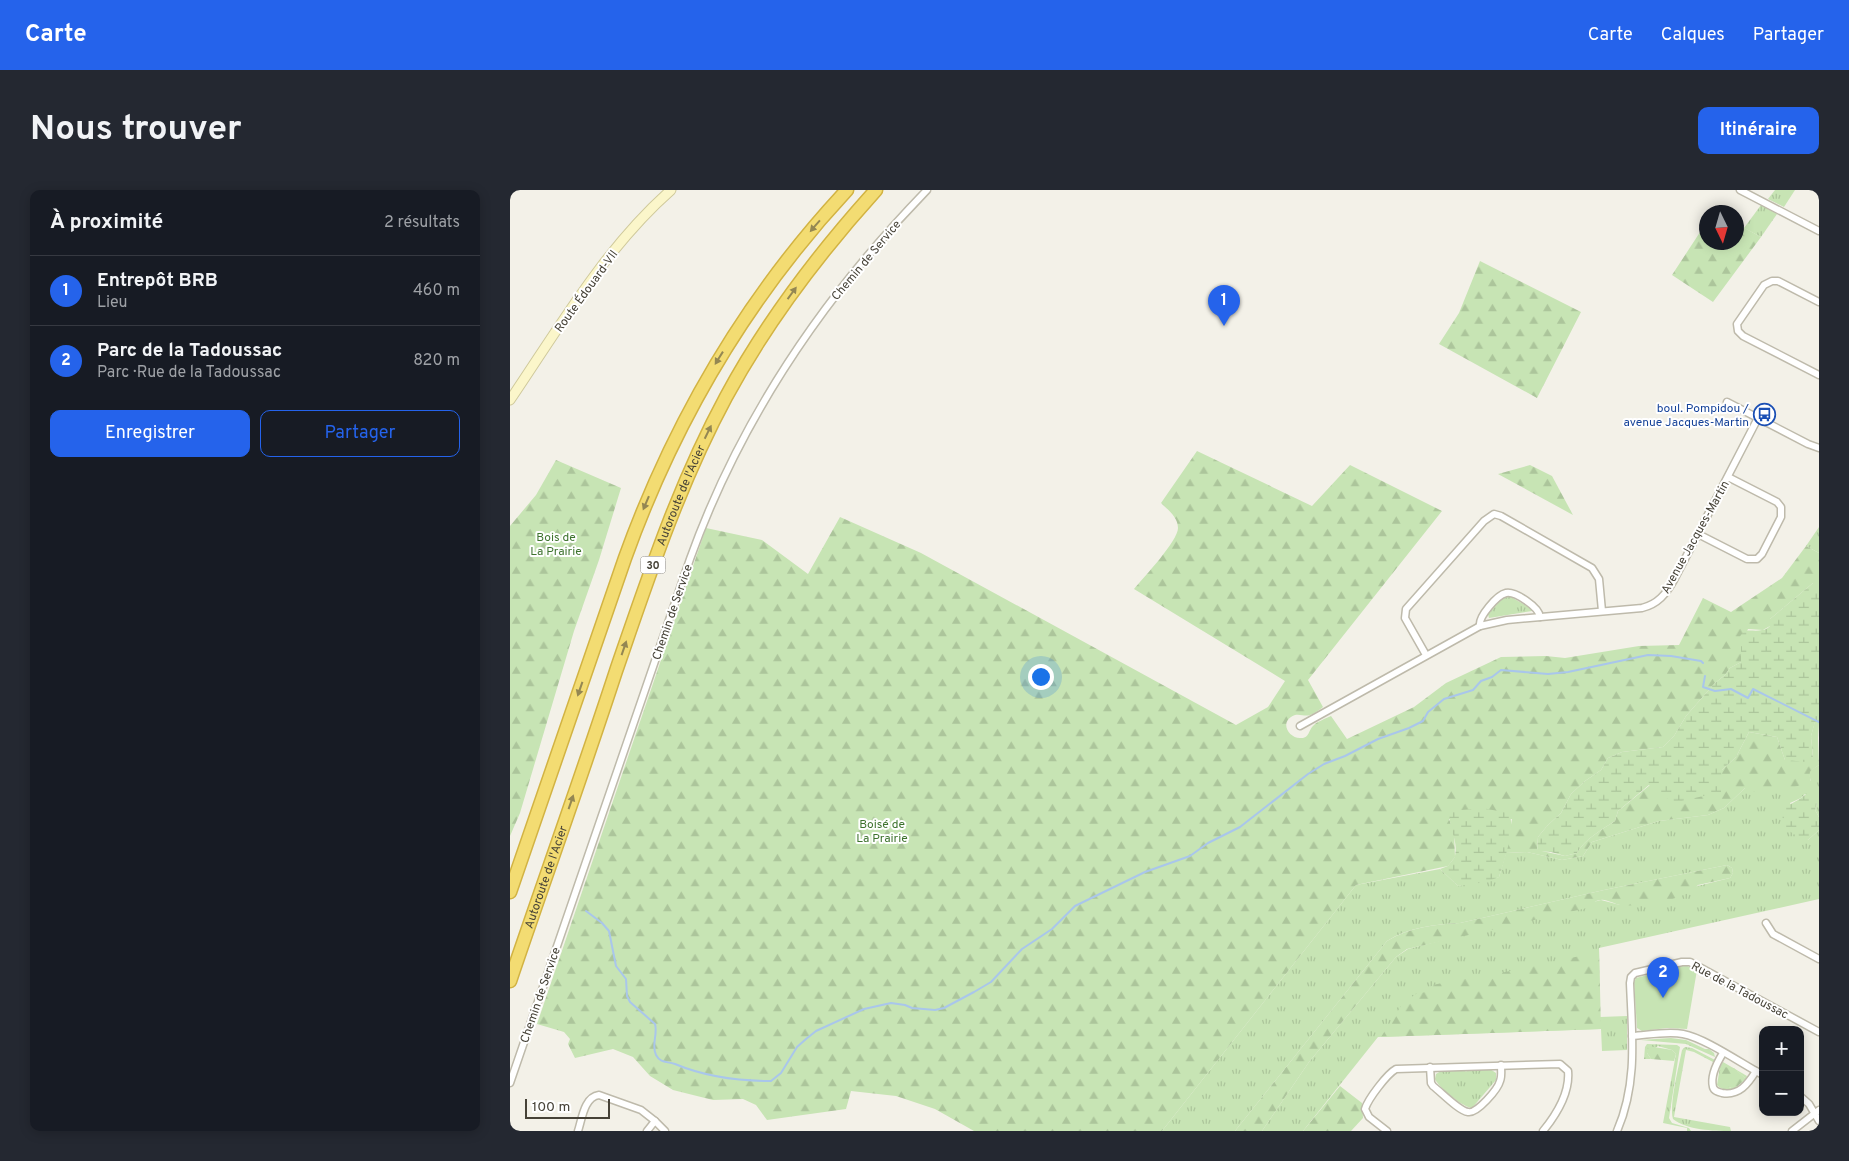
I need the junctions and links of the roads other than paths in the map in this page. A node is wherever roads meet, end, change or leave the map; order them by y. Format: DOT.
graph roads {
  1 [pos="671,190"];
  2 [pos="847,190"];
  3 [pos="876,190"];
  4 [pos="928,190"];
  5 [pos="1740,190"];
  6 [pos="1819,231"];
  7 [pos="1819,302"];
  8 [pos="1819,375"];
  9 [pos="510,400"];
  10 [pos="1727,402"];
  11 [pos="1758,418"];
  12 [pos="1819,448"];
  13 [pos="1728,477"];
  14 [pos="1698,534"];
  15 [pos="1602,611"];
  16 [pos="1540,617"];
  17 [pos="1480,626"];
  18 [pos="1426,655"];
  19 [pos="1300,726"];
  20 [pos="510,892"];
  21 [pos="1766,923"];
  22 [pos="1819,959"];
  23 [pos="510,981"];
  24 [pos="1819,1032"];
  25 [pos="1632,1036"];
  26 [pos="1723,1053"];
  27 [pos="1501,1065"];
  28 [pos="1430,1067"];
  29 [pos="1756,1071"];
  30 [pos="1759,1073"];
  31 [pos="510,1083"];
  32 [pos="1804,1100"];
  33 [pos="1817,1112"];
  34 [pos="1819,1120"];
  35 [pos="655,1121"];
  36 [pos="578,1131"];
  37 [pos="646,1131"];
  38 [pos="665,1131"];
  39 [pos="1387,1131"];
  40 [pos="1543,1131"];
  41 [pos="1617,1131"];
  42 [pos="1792,1131"];
  1 -- 9 [label="main road, Route Édouard-VII"];
  2 -- 20 [label="highway, 30, one-way"];
  23 -- 3 [label="highway, Autoroute de l'Acier / 30, one-way"];
  4 -- 31 [label="street, Chemin de Service"];
  5 -- 6 [label="street"];
  7 -- 8 [label="street"];
  10 -- 11 [label="street"];
  11 -- 12 [label="street"];
  11 -- 13 [label="street, Avenue Jacques-Martin"];
  13 -- 14 [label="street, Avenue Jacques-Martin"];
  13 -- 14 [label="street"];
  14 -- 15 [label="street, Avenue Jacques-Martin"];
  15 -- 16 [label="street, Avenue Jacques-Martin"];
  15 -- 18 [label="street"];
  16 -- 17 [label="street, Avenue Jacques-Martin"];
  16 -- 17 [label="street"];
  17 -- 18 [label="street, Avenue Jacques-Martin"];
  18 -- 19 [label="street, Avenue Jacques-Martin"];
  21 -- 22 [label="street"];
  24 -- 25 [label="street, Rue de la Tadoussac"];
  25 -- 26 [label="street"];
  25 -- 41 [label="street"];
  26 -- 29 [label="street"];
  26 -- 29 [label="street"];
  27 -- 28 [label="street"];
  27 -- 28 [label="street"];
  27 -- 40 [label="street"];
  28 -- 39 [label="street"];
  29 -- 30 [label="street"];
  32 -- 33 [label="street"];
  33 -- 34 [label="street"];
  33 -- 42 [label="street"];
  35 -- 36 [label="street"];
  35 -- 37 [label="street"];
  35 -- 38 [label="street"];
}
